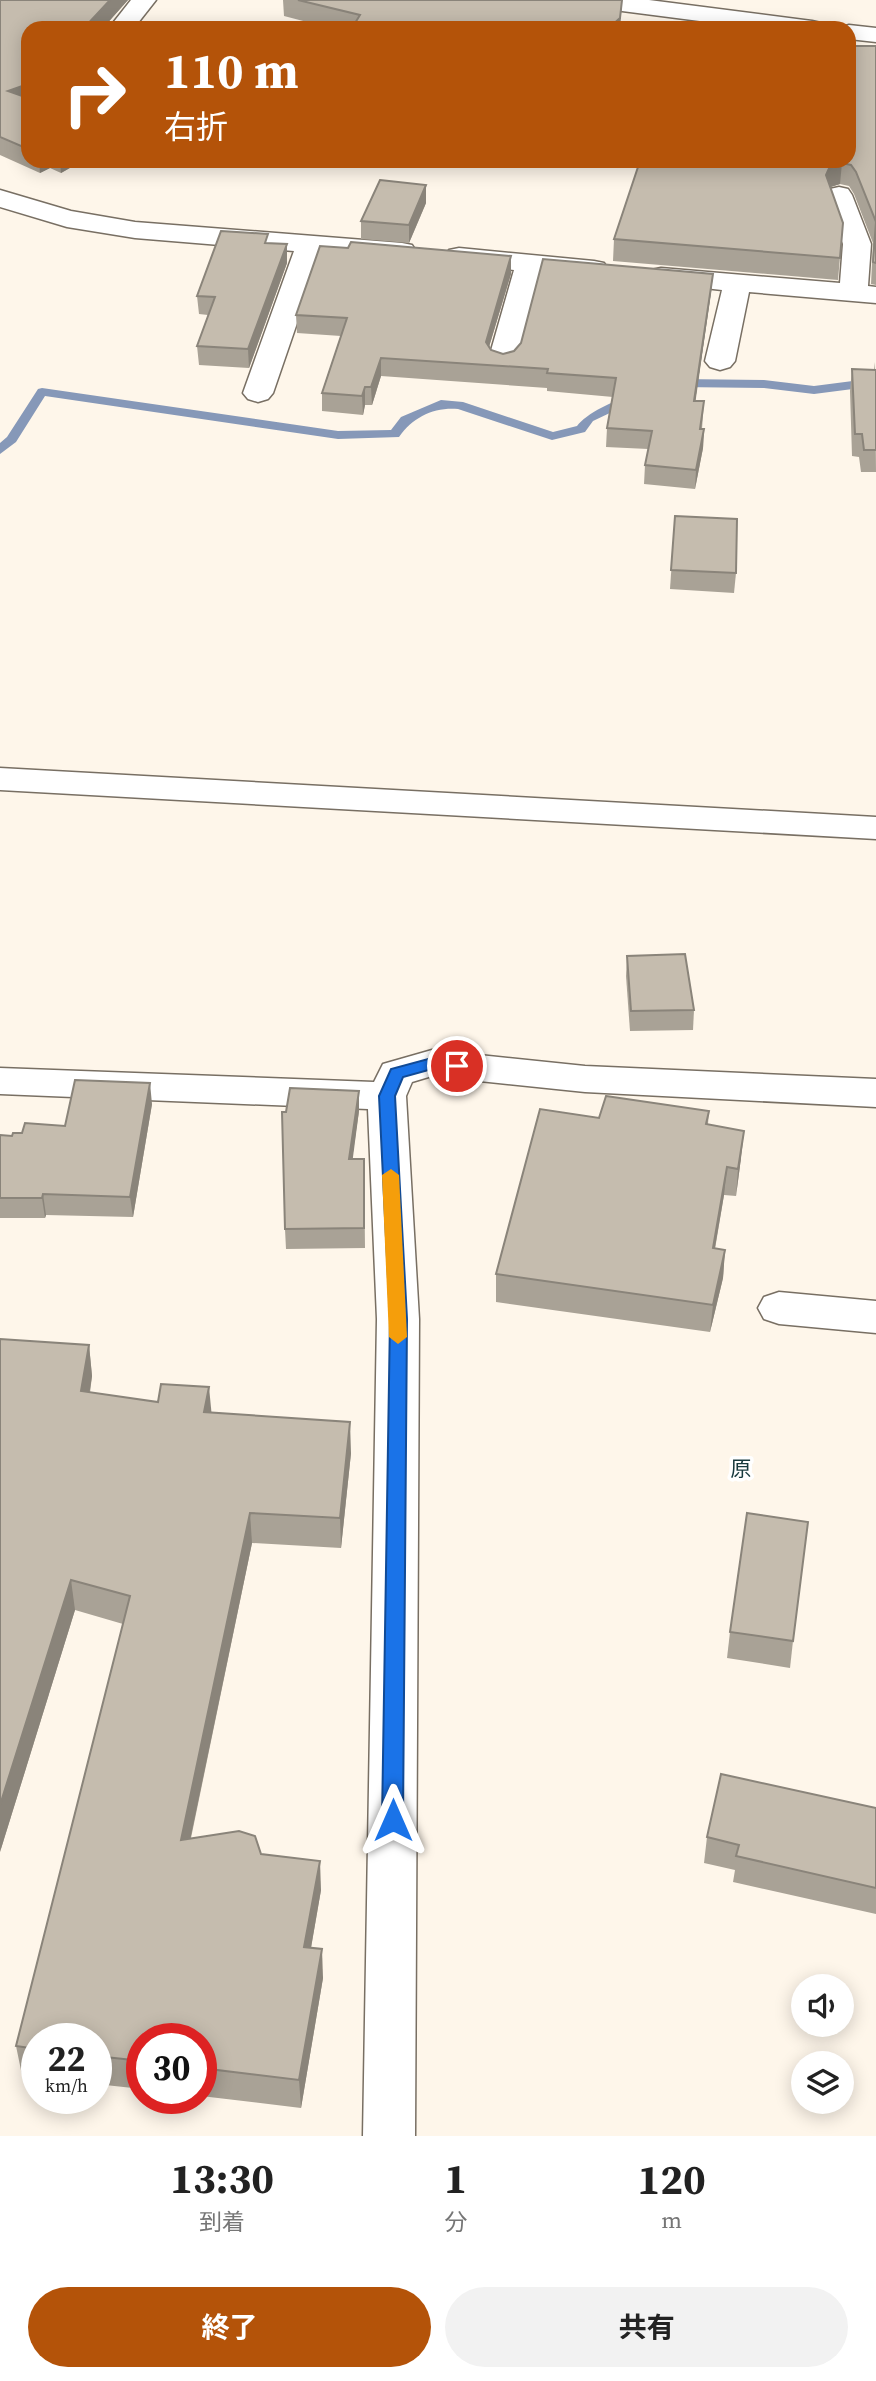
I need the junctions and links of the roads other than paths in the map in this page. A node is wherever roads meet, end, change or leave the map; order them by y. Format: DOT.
graph roads {
  1 [pos="144,0"];
  2 [pos="591,0"];
  3 [pos="649,18"];
  4 [pos="127,21"];
  5 [pos="698,21"];
  6 [pos="856,33"];
  7 [pos="876,35"];
  8 [pos="839,195"];
  9 [pos="0,198"];
  10 [pos="311,243"];
  11 [pos="530,263"];
  12 [pos="737,284"];
  13 [pos="865,294"];
  14 [pos="503,361"];
  15 [pos="720,361"];
  16 [pos="258,393"];
  17 [pos="0,779"];
  18 [pos="876,828"];
  19 [pos="0,1081"];
  20 [pos="876,1093"];
  21 [pos="387,1096"];
  22 [pos="779,1308"];
  23 [pos="876,1317"];
  24 [pos="389,2136"];
  1 -- 4 [label="street"];
  2 -- 3 [label="street"];
  3 -- 5 [label="street"];
  6 -- 7 [label="street"];
  8 -- 13 [label="street"];
  9 -- 10 [label="street"];
  10 -- 11 [label="street"];
  10 -- 16 [label="street"];
  11 -- 12 [label="street"];
  11 -- 14 [label="street"];
  12 -- 13 [label="street"];
  12 -- 15 [label="street"];
  17 -- 18 [label="street"];
  19 -- 21 [label="street"];
  20 -- 21 [label="street"];
  21 -- 24 [label="street"];
  22 -- 23 [label="street"];
}
